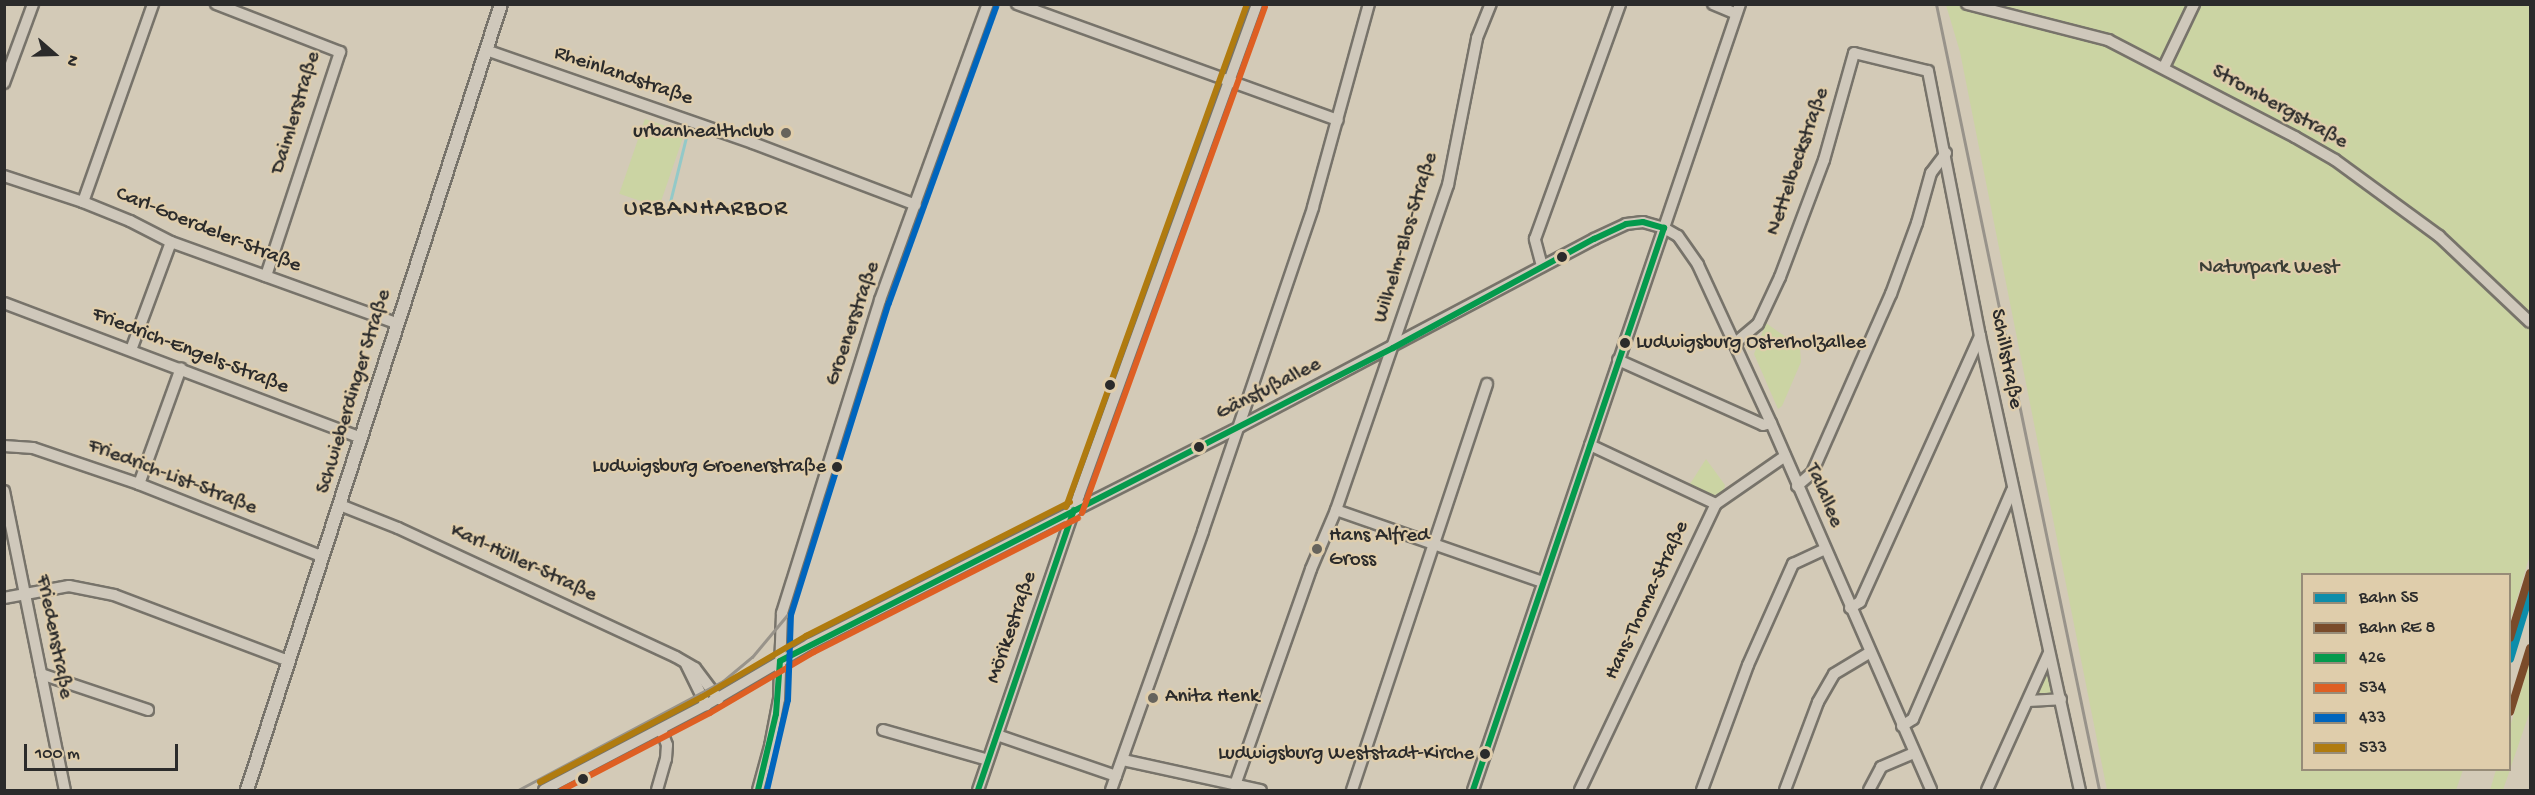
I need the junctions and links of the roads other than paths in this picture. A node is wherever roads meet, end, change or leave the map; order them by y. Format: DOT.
graph roads {
  1 [pos="33,4"];
  2 [pos="153,4"];
  3 [pos="216,4"];
  4 [pos="501,4"];
  5 [pos="988,4"];
  6 [pos="1017,4"];
  7 [pos="1257,4"];
  8 [pos="1369,4"];
  9 [pos="1491,4"];
  10 [pos="1620,4"];
  11 [pos="1713,4"];
  12 [pos="1967,4"];
  13 [pos="2194,4"];
  14 [pos="1738,9"];
  15 [pos="486,50"];
  16 [pos="2164,67"];
  17 [pos="1928,71"];
  18 [pos="4,83"];
  19 [pos="1230,83"];
  20 [pos="1338,120"];
  21 [pos="1946,153"];
  22 [pos="4,176"];
  23 [pos="83,202"];
  24 [pos="916,205"];
  25 [pos="1664,228"];
  26 [pos="171,242"];
  27 [pos="1542,266"];
  28 [pos="266,276"];
  29 [pos="4,303"];
  30 [pos="2530,322"];
  31 [pos="396,323"];
  32 [pos="1980,336"];
  33 [pos="1734,344"];
  34 [pos="1393,348"];
  35 [pos="131,350"];
  36 [pos="1618,360"];
  37 [pos="181,368"];
  38 [pos="1487,384"];
  39 [pos="1771,423"];
  40 [pos="1239,428"];
  41 [pos="361,438"];
  42 [pos="1590,445"];
  43 [pos="4,446"];
  44 [pos="1785,456"];
  45 [pos="139,484"];
  46 [pos="1797,486"];
  47 [pos="2012,490"];
  48 [pos="4,491"];
  49 [pos="1716,504"];
  50 [pos="340,505"];
  51 [pos="1074,510"];
  52 [pos="1336,510"];
  53 [pos="1433,543"];
  54 [pos="1824,549"];
  55 [pos="322,557"];
  56 [pos="1543,582"];
  57 [pos="25,593"];
  58 [pos="4,598"];
  59 [pos="1850,608"];
  60 [pos="1869,653"];
  61 [pos="2049,653"];
  62 [pos="289,661"];
  63 [pos="780,661"];
  64 [pos="686,664"];
  65 [pos="41,674"];
  66 [pos="718,699"];
  67 [pos="2061,699"];
  68 [pos="2028,701"];
  69 [pos="706,705"];
  70 [pos="148,710"];
  71 [pos="1902,726"];
  72 [pos="661,729"];
  73 [pos="883,730"];
  74 [pos="997,735"];
  75 [pos="1914,753"];
  76 [pos="988,760"];
  77 [pos="1123,760"];
  78 [pos="1116,776"];
  79 [pos="1235,785"];
  80 [pos="65,790"];
  81 [pos="247,790"];
  82 [pos="544,790"];
  83 [pos="657,790"];
  84 [pos="758,790"];
  85 [pos="978,790"];
  86 [pos="1111,790"];
  87 [pos="1261,790"];
  88 [pos="1352,790"];
  89 [pos="1473,790"];
  90 [pos="1580,790"];
  91 [pos="1702,790"];
  92 [pos="1785,790"];
  93 [pos="1869,790"];
  94 [pos="1931,790"];
  95 [pos="1988,790"];
  96 [pos="2080,790"];
  1 -- 18 [label="street"];
  2 -- 23 [label="street"];
  3 -- 28 [label="street, Daimlerstraße"];
  4 -- 15 [label="main road, Schwieberdinger Straße"];
  5 -- 24 [label="street, Groenerstraße"];
  6 -- 19 [label="street"];
  7 -- 19 [label="street, Mörikestraße"];
  8 -- 20 [label="street"];
  9 -- 34 [label="street, Wilhelm-Blos-Straße"];
  10 -- 27 [label="street"];
  11 -- 14 [label="street"];
  12 -- 16 [label="street, Strombergstraße"];
  13 -- 16 [label="street"];
  14 -- 25 [label="street"];
  15 -- 24 [label="street, Rheinlandstraße"];
  15 -- 31 [label="main road, Schwieberdinger Straße"];
  16 -- 30 [label="street, Strombergstraße"];
  17 -- 21 [label="street, Schillstraße"];
  17 -- 33 [label="street, Nettelbeckstraße"];
  19 -- 20 [label="street"];
  19 -- 51 [label="street, Mörikestraße"];
  20 -- 40 [label="street"];
  21 -- 32 [label="street, Schillstraße"];
  21 -- 46 [label="street"];
  22 -- 23 [label="street, Carl-Goerdeler-Straße"];
  23 -- 26 [label="street, Carl-Goerdeler-Straße"];
  24 -- 63 [label="street, Groenerstraße"];
  25 -- 27 [label="street, Gänsfußallee"];
  25 -- 33 [label="street, Talallee"];
  25 -- 36 [label="street"];
  26 -- 28 [label="street, Carl-Goerdeler-Straße"];
  26 -- 35 [label="street"];
  27 -- 34 [label="street, Gänsfußallee"];
  28 -- 31 [label="street, Carl-Goerdeler-Straße"];
  29 -- 35 [label="street, Friedrich-Engels-Straße"];
  31 -- 41 [label="main road, Schwieberdinger Straße"];
  32 -- 47 [label="street, Schillstraße"];
  32 -- 59 [label="street"];
  33 -- 39 [label="street, Talallee"];
  34 -- 40 [label="street, Gänsfußallee"];
  34 -- 52 [label="street, Wilhelm-Blos-Straße"];
  35 -- 37 [label="street, Friedrich-Engels-Straße"];
  36 -- 39 [label="street"];
  36 -- 42 [label="street"];
  37 -- 41 [label="street, Friedrich-Engels-Straße"];
  37 -- 45 [label="street"];
  38 -- 53 [label="street"];
  39 -- 44 [label="street, Talallee"];
  40 -- 51 [label="street, Gänsfußallee"];
  40 -- 77 [label="street"];
  41 -- 50 [label="main road, Schwieberdinger Straße"];
  42 -- 49 [label="street"];
  42 -- 56 [label="street"];
  43 -- 45 [label="street, Friedrich-List-Straße"];
  44 -- 46 [label="street, Talallee"];
  44 -- 49 [label="street, Hans-Thoma-Straße"];
  45 -- 55 [label="street, Friedrich-List-Straße"];
  46 -- 54 [label="street, Talallee"];
  47 -- 61 [label="street, Schillstraße"];
  47 -- 71 [label="street"];
  48 -- 57 [label="street, Friedenstraße"];
  49 -- 90 [label="street, Hans-Thoma-Straße"];
  50 -- 55 [label="main road, Schwieberdinger Straße"];
  50 -- 64 [label="street, Karl-Hüller-Straße"];
  51 -- 63 [label="street, Gänsfußallee"];
  51 -- 74 [label="street, Mörikestraße"];
  52 -- 53 [label="street"];
  52 -- 79 [label="street, Wilhelm-Blos-Straße"];
  53 -- 56 [label="street"];
  53 -- 88 [label="street"];
  54 -- 59 [label="street, Talallee"];
  54 -- 91 [label="street"];
  55 -- 62 [label="main road, Schwieberdinger Straße"];
  56 -- 89 [label="street"];
  57 -- 58 [label="street"];
  57 -- 62 [label="street"];
  57 -- 65 [label="street, Friedenstraße"];
  59 -- 60 [label="street, Talallee"];
  60 -- 71 [label="street, Talallee"];
  60 -- 92 [label="street"];
  61 -- 67 [label="street, Schillstraße"];
  61 -- 68 [label="street"];
  62 -- 81 [label="main road, Schwieberdinger Straße"];
  63 -- 66 [label="street, Gänsfußallee"];
  63 -- 84 [label="street, Groenerstraße"];
  64 -- 66 [label="street, Karl-Hüller-Straße"];
  64 -- 69 [label="street"];
  65 -- 70 [label="street"];
  65 -- 80 [label="street, Friedenstraße"];
  66 -- 69 [label="street, Gänsfußallee"];
  67 -- 68 [label="street"];
  67 -- 96 [label="street, Schillstraße"];
  68 -- 95 [label="street"];
  69 -- 72 [label="street, Gänsfußallee"];
  71 -- 75 [label="street, Talallee"];
  72 -- 82 [label="street, Gänsfußallee"];
  72 -- 83 [label="street"];
  73 -- 76 [label="street"];
  74 -- 76 [label="street, Mörikestraße"];
  74 -- 78 [label="street"];
  75 -- 93 [label="street"];
  75 -- 94 [label="street, Talallee"];
  76 -- 85 [label="street, Mörikestraße"];
  77 -- 78 [label="street"];
  77 -- 79 [label="street"];
  78 -- 86 [label="street"];
  79 -- 87 [label="street"];
}
